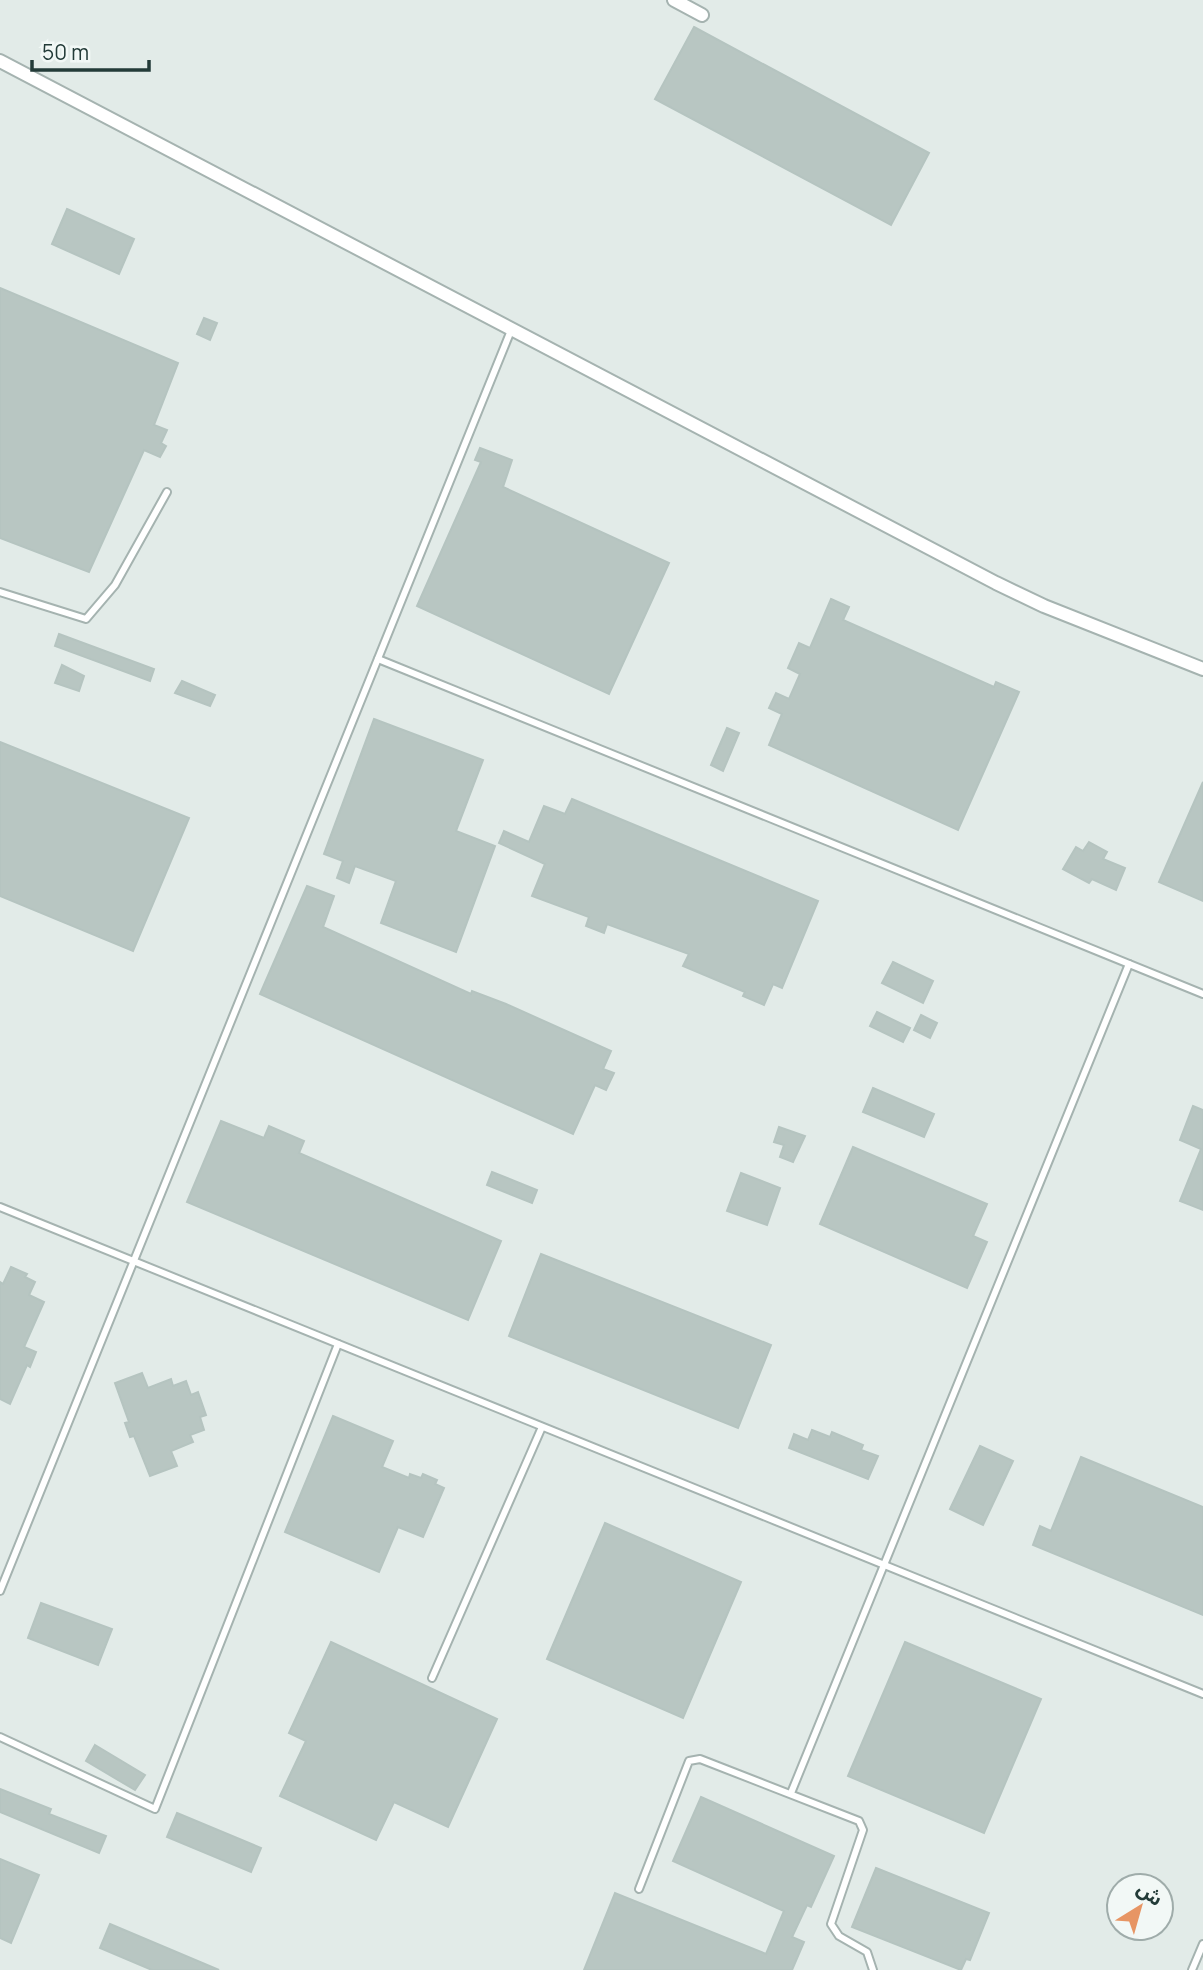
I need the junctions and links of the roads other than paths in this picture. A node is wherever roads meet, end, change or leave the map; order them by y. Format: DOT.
graph roads {
  1 [pos="674,0"];
  2 [pos="702,15"];
  3 [pos="0,61"];
  4 [pos="512,328"];
  5 [pos="167,492"];
  6 [pos="0,592"];
  7 [pos="378,659"];
  8 [pos="1203,669"];
  9 [pos="1129,964"];
  10 [pos="1203,994"];
  11 [pos="0,1207"];
  12 [pos="134,1261"];
  13 [pos="338,1344"];
  14 [pos="542,1427"];
  15 [pos="884,1565"];
  16 [pos="0,1591"];
  17 [pos="432,1678"];
  18 [pos="1203,1694"];
  19 [pos="0,1737"];
  20 [pos="791,1793"];
  21 [pos="639,1889"];
  22 [pos="1203,1944"];
  23 [pos="873,1970"];
  24 [pos="1192,1970"];
  1 -- 2 [label="street"];
  3 -- 4 [label="street"];
  4 -- 7 [label="lane"];
  4 -- 8 [label="street"];
  5 -- 6 [label="lane"];
  7 -- 9 [label="lane"];
  7 -- 12 [label="lane"];
  9 -- 10 [label="lane"];
  9 -- 15 [label="lane"];
  11 -- 12 [label="lane"];
  12 -- 13 [label="lane"];
  12 -- 16 [label="lane"];
  13 -- 14 [label="lane"];
  13 -- 19 [label="lane"];
  14 -- 15 [label="lane"];
  14 -- 17 [label="lane"];
  15 -- 18 [label="lane"];
  15 -- 20 [label="lane"];
  20 -- 21 [label="lane"];
  20 -- 23 [label="lane"];
  22 -- 24 [label="lane"];
}
